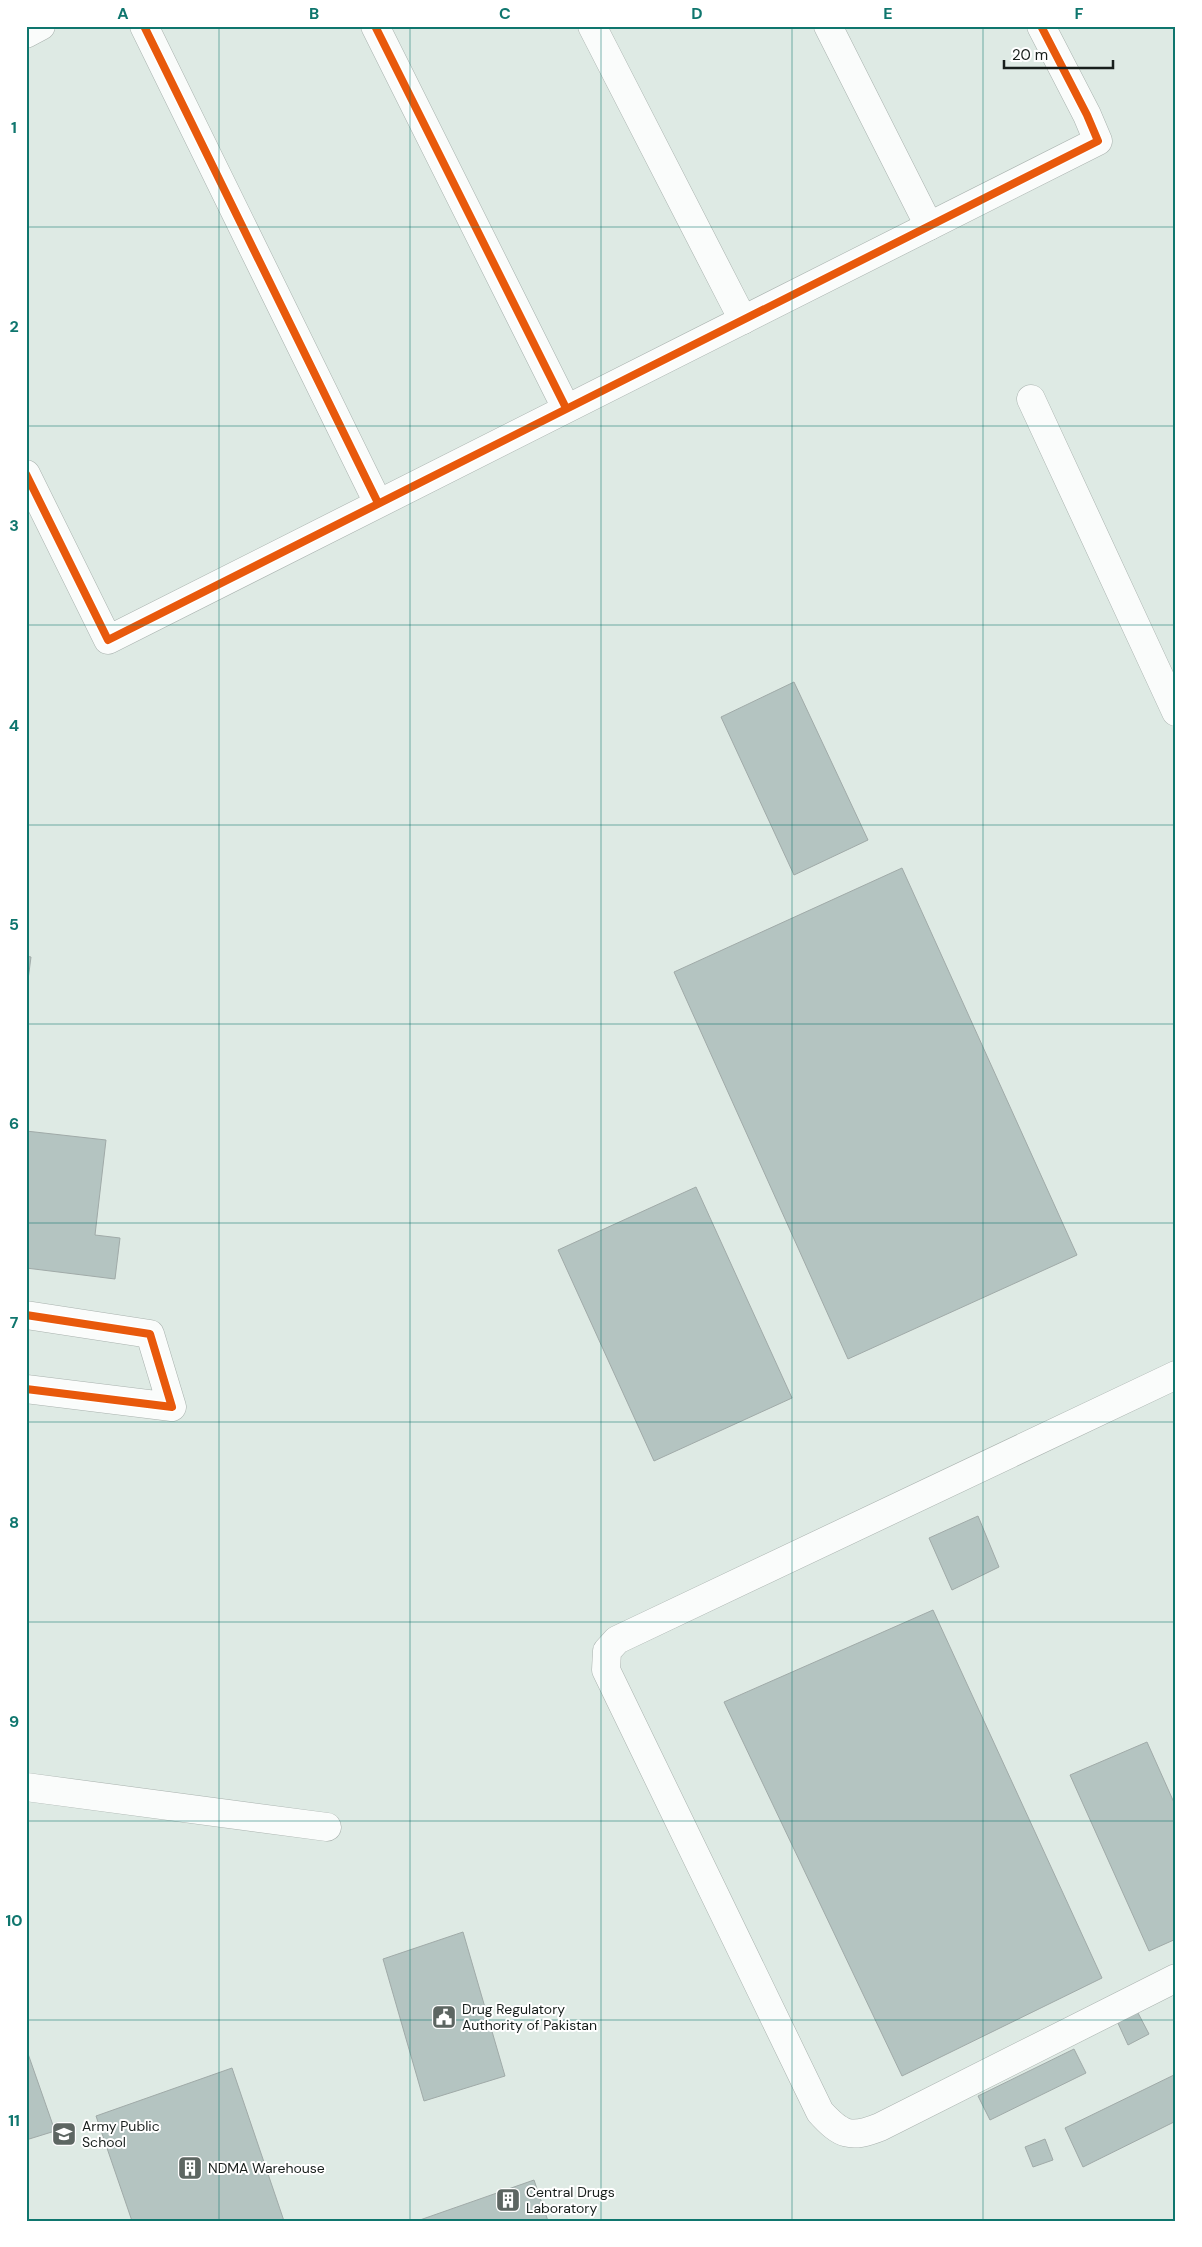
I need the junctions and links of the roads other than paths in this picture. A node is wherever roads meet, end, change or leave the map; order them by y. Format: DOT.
graph roads {
  1 [pos="42,26"];
  2 [pos="144,26"];
  3 [pos="375,26"];
  4 [pos="592,26"];
  5 [pos="828,26"];
  6 [pos="1041,26"];
  7 [pos="26,34"];
  8 [pos="929,226"];
  9 [pos="743,320"];
  10 [pos="1031,399"];
  11 [pos="566,408"];
  12 [pos="26,474"];
  13 [pos="378,503"];
  14 [pos="1176,712"];
  15 [pos="26,1315"];
  16 [pos="1176,1375"];
  17 [pos="26,1389"];
  18 [pos="26,1787"];
  19 [pos="327,1827"];
  20 [pos="1176,1978"];
  1 -- 7 [label="street"];
  2 -- 13 [label="street"];
  3 -- 11 [label="street"];
  4 -- 9 [label="street"];
  5 -- 8 [label="street"];
  6 -- 8 [label="street"];
  8 -- 9 [label="street"];
  9 -- 11 [label="street"];
  10 -- 14 [label="street"];
  11 -- 13 [label="street"];
  12 -- 13 [label="street"];
  15 -- 17 [label="street"];
  16 -- 20 [label="street"];
  18 -- 19 [label="street"];
}
